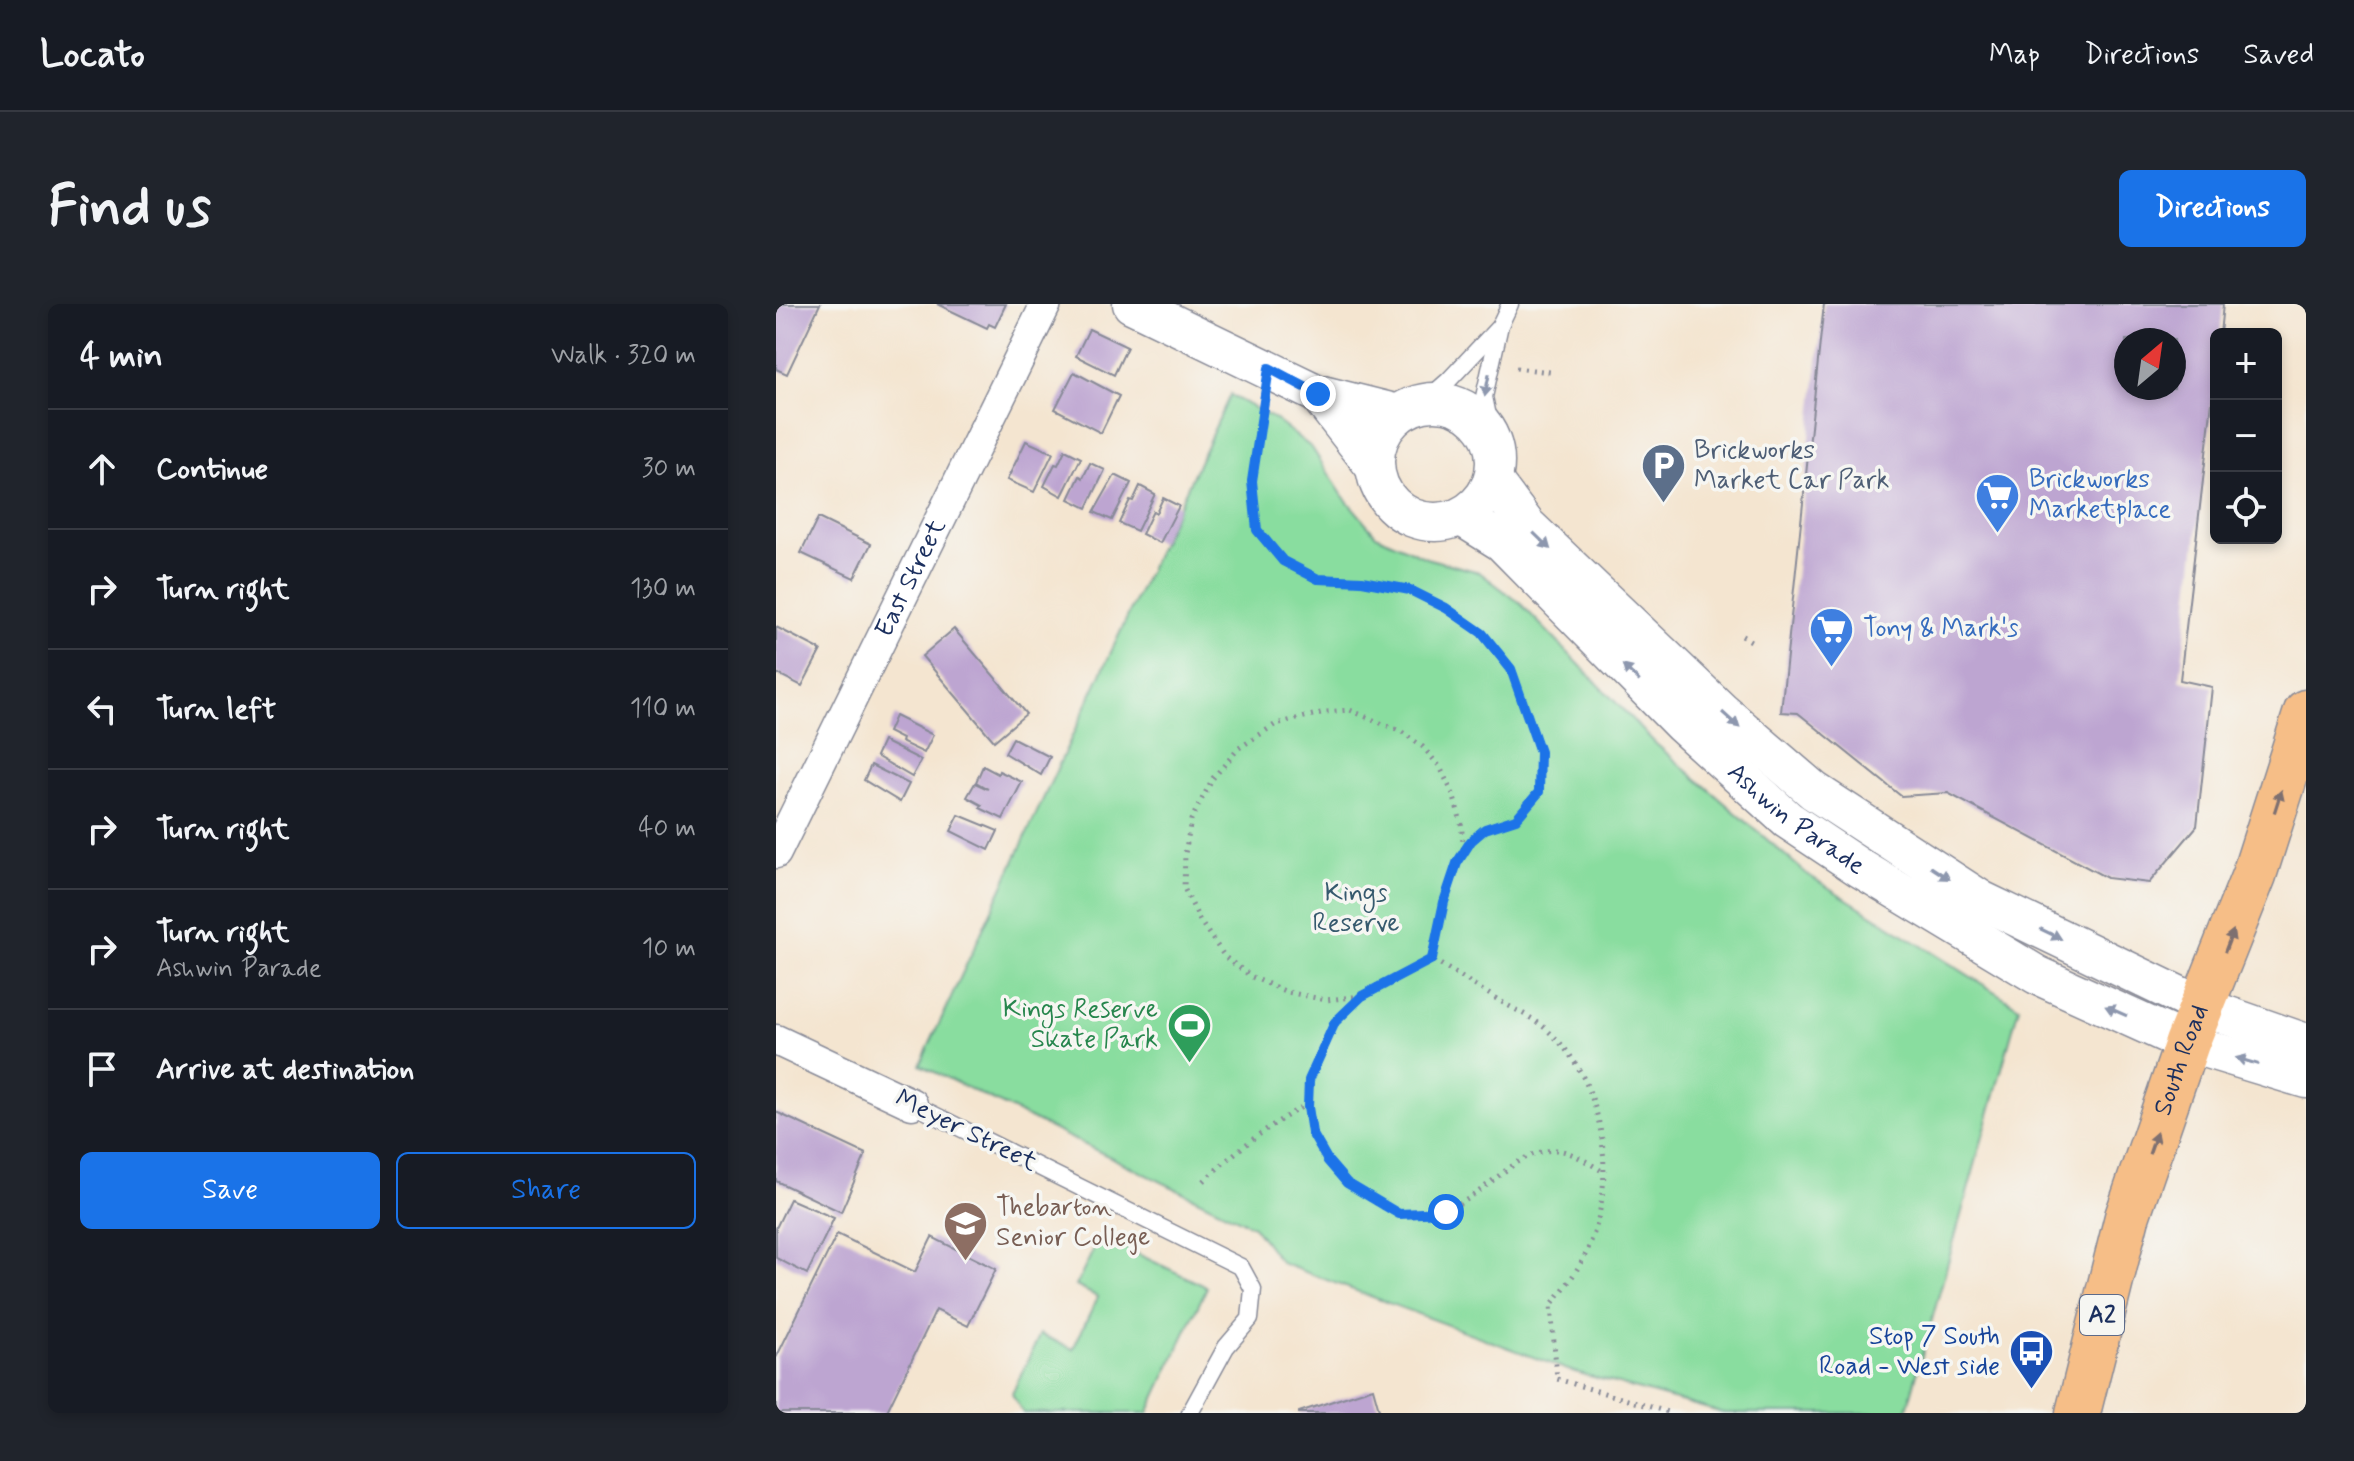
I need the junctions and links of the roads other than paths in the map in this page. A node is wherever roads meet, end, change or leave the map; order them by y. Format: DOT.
graph roads {
  1 [pos="1046,304"];
  2 [pos="1132,304"];
  3 [pos="1510,304"];
  4 [pos="1500,325"];
  5 [pos="1318,394"];
  6 [pos="1410,408"];
  7 [pos="1493,463"];
  8 [pos="1374,466"];
  9 [pos="1462,517"];
  10 [pos="2306,712"];
  11 [pos="776,853"];
  12 [pos="2195,1025"];
  13 [pos="776,1040"];
  14 [pos="2306,1043"];
  15 [pos="2306,1079"];
  16 [pos="912,1104"];
  17 [pos="1190,1413"];
  18 [pos="2078,1413"];
  1 -- 11 [label="street, East Street"];
  2 -- 5 [label="street"];
  3 -- 4 [label="lane"];
  4 -- 6 [label="lane"];
  4 -- 7 [label="lane, one-way"];
  5 -- 6 [label="street"];
  5 -- 8 [label="street"];
  6 -- 7 [label="street"];
  6 -- 8 [label="street"];
  7 -- 9 [label="street"];
  7 -- 12 [label="street, Ashwin Parade, one-way"];
  8 -- 9 [label="street"];
  12 -- 9 [label="street, Ashwin Parade, one-way"];
  12 -- 10 [label="highway, South Road / A2, one-way"];
  12 -- 14 [label="street"];
  15 -- 12 [label="street, one-way"];
  18 -- 12 [label="highway, South Road / A2, one-way"];
  13 -- 16 [label="street, Meyer Street"];
  16 -- 17 [label="lane, Meyer Street"];
}
